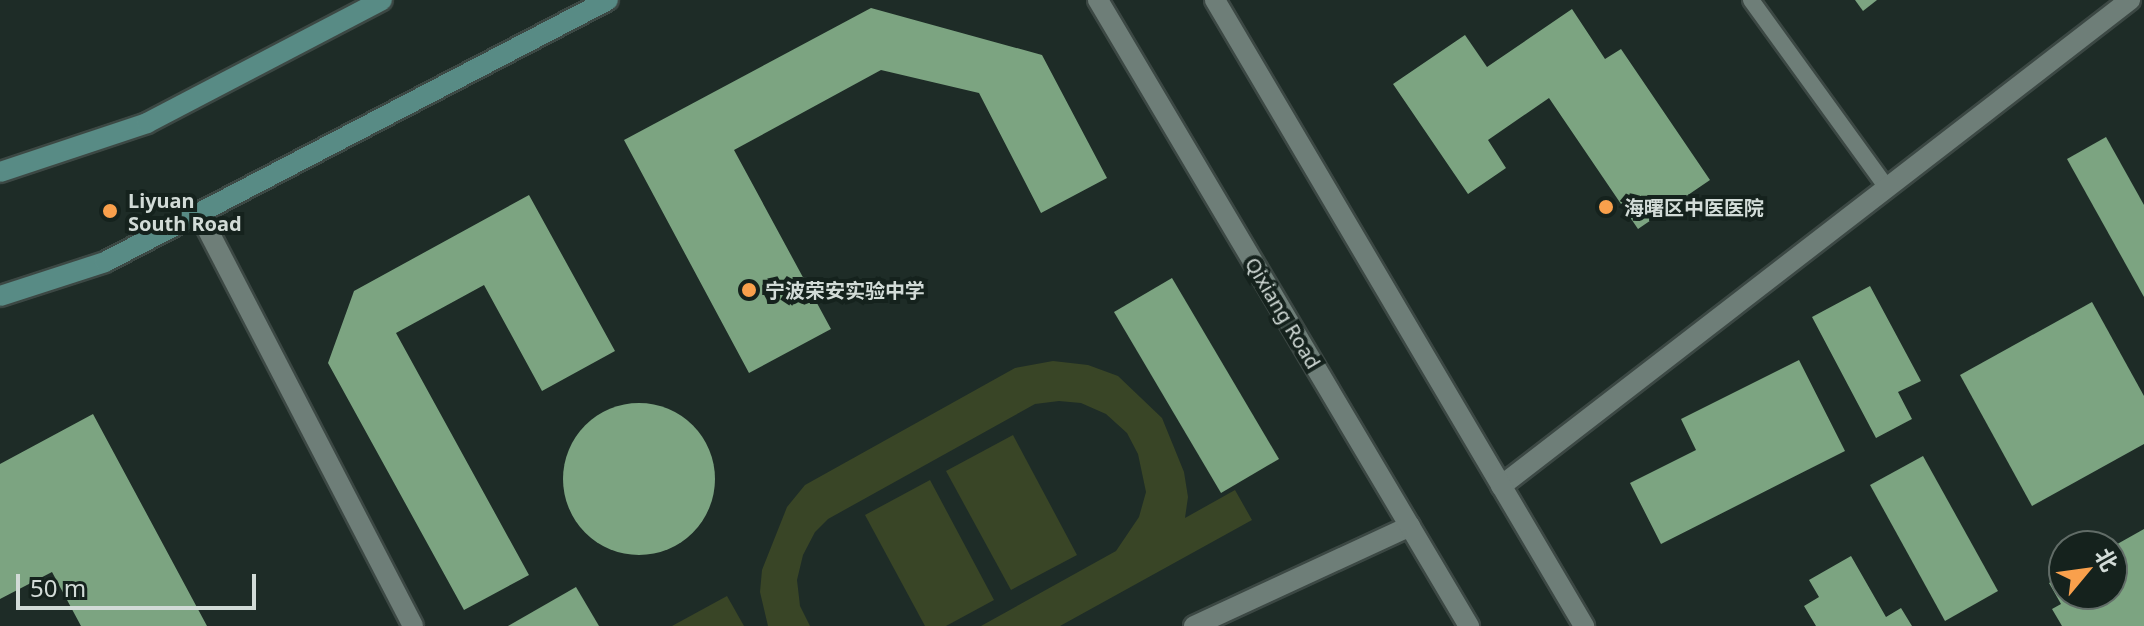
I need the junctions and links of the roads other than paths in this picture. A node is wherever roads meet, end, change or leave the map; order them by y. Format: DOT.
graph roads {
  1 [pos="382,0"];
  2 [pos="608,0"];
  3 [pos="1098,0"];
  4 [pos="1215,0"];
  5 [pos="1751,0"];
  6 [pos="2130,0"];
  7 [pos="0,172"];
  8 [pos="1887,188"];
  9 [pos="199,213"];
  10 [pos="0,296"];
  11 [pos="1501,486"];
  12 [pos="1410,526"];
  13 [pos="413,626"];
  14 [pos="1194,626"];
  15 [pos="1469,626"];
  16 [pos="1584,626"];
  1 -- 7 [label="main road"];
  2 -- 9 [label="main road"];
  3 -- 12 [label="street, Qixiang Road"];
  4 -- 11 [label="street"];
  5 -- 8 [label="lane"];
  6 -- 8 [label="street"];
  8 -- 11 [label="street"];
  9 -- 10 [label="main road"];
  9 -- 13 [label="street"];
  11 -- 16 [label="street"];
  12 -- 14 [label="street"];
  12 -- 15 [label="street, Qixiang Road"];
}
